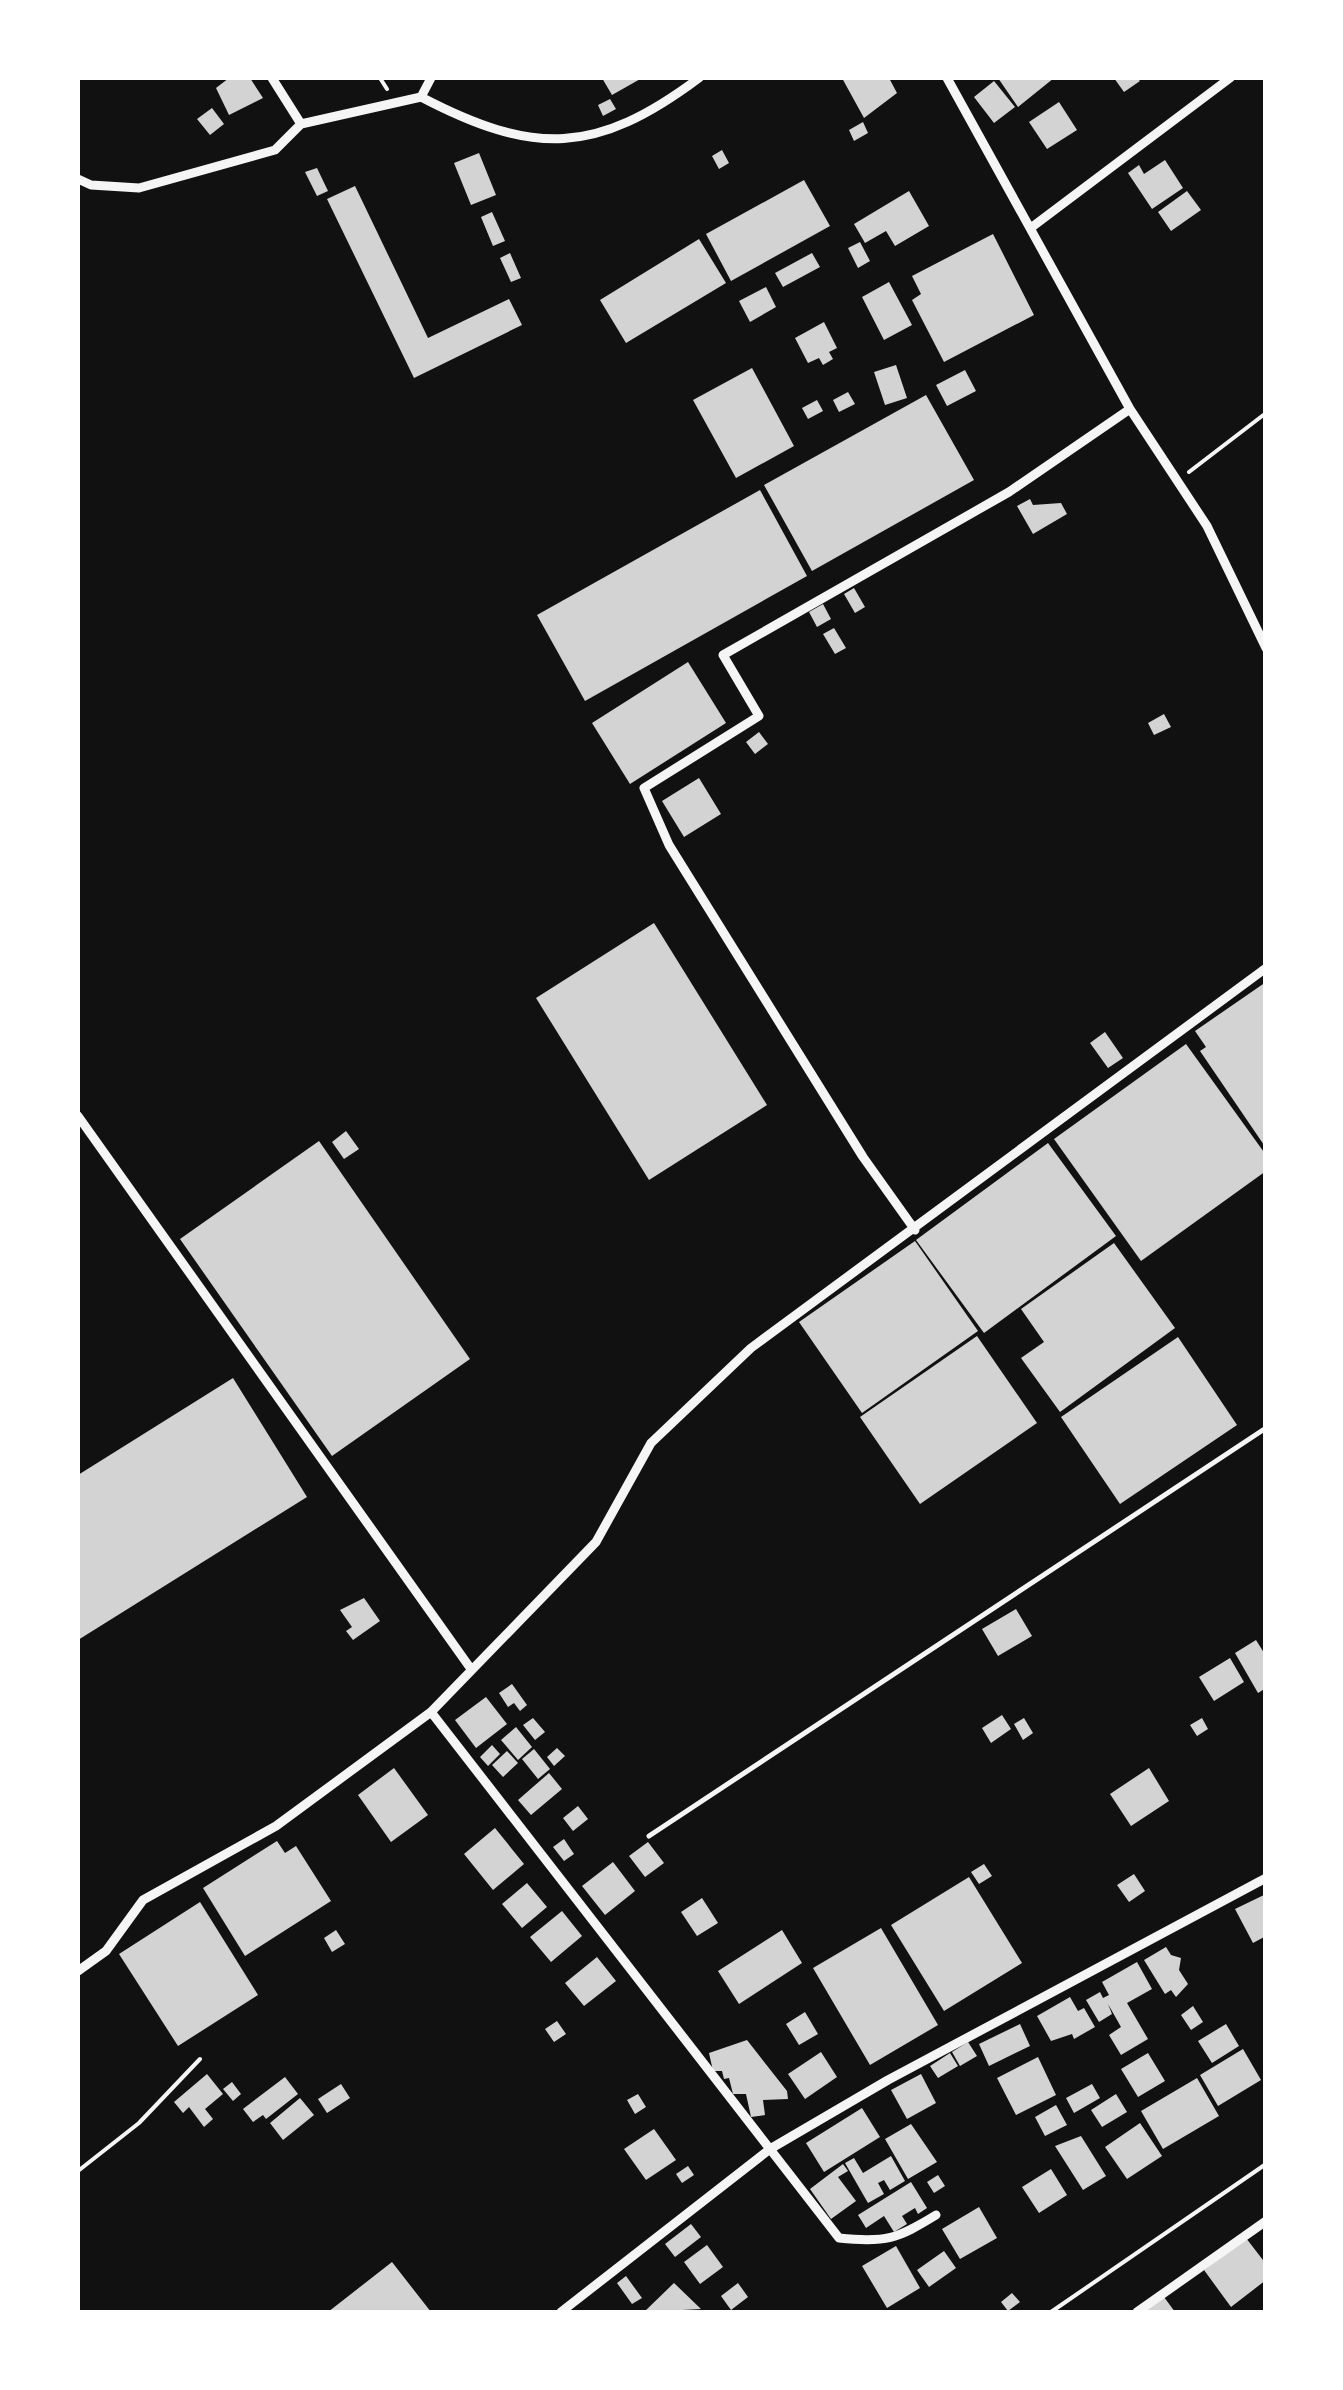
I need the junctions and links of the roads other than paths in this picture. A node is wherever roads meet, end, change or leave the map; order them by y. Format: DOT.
graph roads {
  1 [pos="272,78"];
  2 [pos="432,78"];
  3 [pos="699,78"];
  4 [pos="947,78"];
  5 [pos="1230,78"];
  6 [pos="421,97"];
  7 [pos="301,124"];
  8 [pos="78,179"];
  9 [pos="1032,227"];
  10 [pos="1130,409"];
  11 [pos="1266,648"];
  12 [pos="1266,968"];
  13 [pos="78,1116"];
  14 [pos="915,1230"];
  15 [pos="1266,1428"];
  16 [pos="471,1669"];
  17 [pos="431,1712"];
  18 [pos="650,1836"];
  19 [pos="1266,1878"];
  20 [pos="78,1972"];
  21 [pos="770,2149"];
  22 [pos="936,2215"];
  23 [pos="1266,2221"];
  24 [pos="561,2312"];
  25 [pos="1137,2312"];
  1 -- 7 [label="street"];
  2 -- 6 [label="street"];
  3 -- 6 [label="street"];
  4 -- 9 [label="street"];
  5 -- 9 [label="street"];
  6 -- 7 [label="street"];
  7 -- 8 [label="street"];
  9 -- 10 [label="street"];
  10 -- 11 [label="street"];
  10 -- 14 [label="street"];
  12 -- 14 [label="street"];
  13 -- 16 [label="street"];
  14 -- 16 [label="street"];
  15 -- 18 [label="lane"];
  16 -- 17 [label="street"];
  17 -- 20 [label="street"];
  17 -- 21 [label="street"];
  19 -- 21 [label="street"];
  21 -- 22 [label="street"];
  21 -- 24 [label="street"];
  23 -- 25 [label="street"];
}
